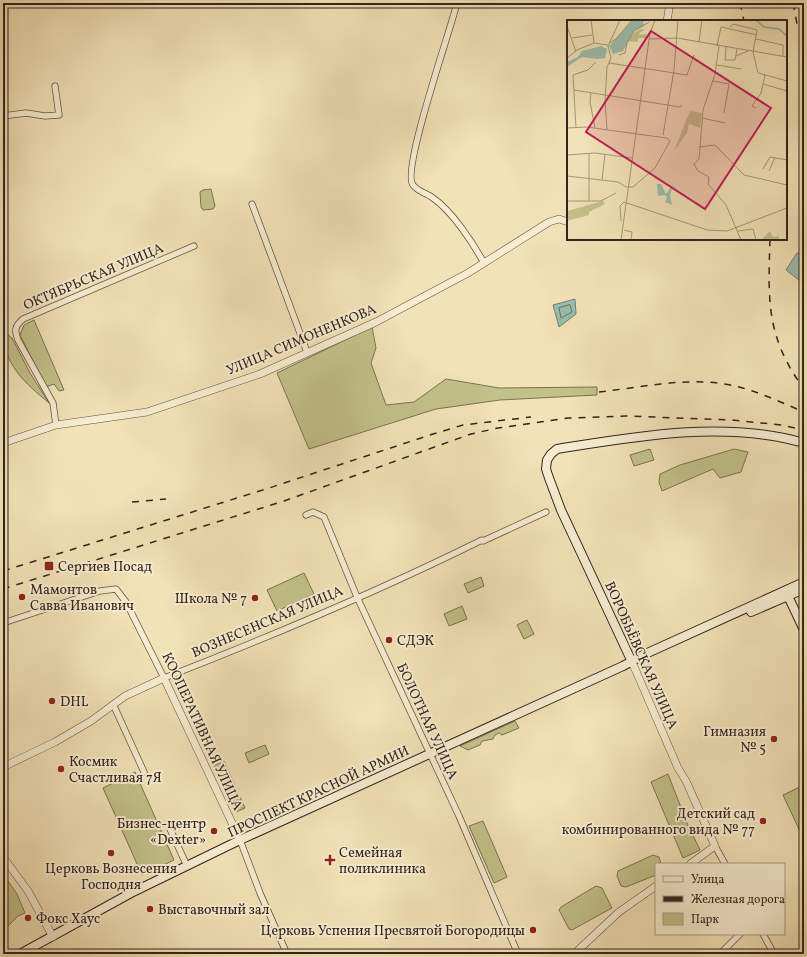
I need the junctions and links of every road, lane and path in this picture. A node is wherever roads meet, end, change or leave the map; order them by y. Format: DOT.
graph roads {
  1 [pos="457,3"];
  2 [pos="670,3"];
  3 [pos="667,20"];
  4 [pos="55,86"];
  5 [pos="3,116"];
  6 [pos="252,204"];
  7 [pos="567,222"];
  8 [pos="194,246"];
  9 [pos="484,263"];
  10 [pos="307,352"];
  11 [pos="56,425"];
  12 [pos="3,443"];
  13 [pos="804,443"];
  14 [pos="546,512"];
  15 [pos="306,515"];
  16 [pos="804,582"];
  17 [pos="804,589"];
  18 [pos="788,596"];
  19 [pos="357,597"];
  20 [pos="3,623"];
  21 [pos="804,630"];
  22 [pos="632,662"];
  23 [pos="164,678"];
  24 [pos="113,704"];
  25 [pos="430,753"];
  26 [pos="3,767"];
  27 [pos="144,772"];
  28 [pos="170,829"];
  29 [pos="240,840"];
  30 [pos="715,846"];
  31 [pos="3,857"];
  32 [pos="691,863"];
  33 [pos="724,863"];
  34 [pos="187,866"];
  35 [pos="655,887"];
  36 [pos="739,935"];
  37 [pos="764,935"];
  38 [pos="52,937"];
  39 [pos="20,954"];
  40 [pos="287,954"];
  41 [pos="518,954"];
  42 [pos="574,954"];
  43 [pos="720,954"];
  44 [pos="774,954"];
  1 -- 9 [label="street"];
  2 -- 3 [label="street"];
  4 -- 5 [label="street"];
  6 -- 10 [label="street"];
  7 -- 9 [label="street, УЛИЦА СИМОНЕНКОВА"];
  8 -- 11 [label="street, ОКТЯБРЬСКАЯ УЛИЦА"];
  9 -- 10 [label="street, УЛИЦА СИМОНЕНКОВА"];
  10 -- 11 [label="street, УЛИЦА СИМОНЕНКОВА"];
  11 -- 12 [label="street, УЛИЦА СИМОНЕНКОВА"];
  13 -- 22 [label="main road, ВОРОБЬЁВСКАЯ УЛИЦА"];
  14 -- 19 [label="street, ВОЗНЕСЕНСКАЯ УЛИЦА"];
  15 -- 19 [label="street, БОЛОТНАЯ УЛИЦА"];
  16 -- 22 [label="main road, ПРОСПЕКТ КРАСНОЙ АРМИИ"];
  17 -- 18 [label="main road, ПРОСПЕКТ КРАСНОЙ АРМИИ"];
  18 -- 21 [label="main road"];
  18 -- 22 [label="main road, ПРОСПЕКТ КРАСНОЙ АРМИИ"];
  19 -- 23 [label="street, ВОЗНЕСЕНСКАЯ УЛИЦА"];
  19 -- 25 [label="street, БОЛОТНАЯ УЛИЦА"];
  20 -- 23 [label="street, КООПЕРАТИВНАЯ УЛИЦА"];
  22 -- 25 [label="main road, ПРОСПЕКТ КРАСНОЙ АРМИИ"];
  22 -- 30 [label="street, ВОРОБЬЁВСКАЯ УЛИЦА"];
  23 -- 24 [label="street, ВОЗНЕСЕНСКАЯ УЛИЦА"];
  23 -- 29 [label="street, КООПЕРАТИВНАЯ УЛИЦА"];
  24 -- 26 [label="street, ВОЗНЕСЕНСКАЯ УЛИЦА"];
  24 -- 27 [label="street"];
  25 -- 29 [label="main road, ПРОСПЕКТ КРАСНОЙ АРМИИ"];
  25 -- 41 [label="street, БОЛОТНАЯ УЛИЦА"];
  28 -- 34 [label="street"];
  29 -- 34 [label="main road, ПРОСПЕКТ КРАСНОЙ АРМИИ"];
  29 -- 40 [label="street, КООПЕРАТИВНАЯ УЛИЦА"];
  30 -- 32 [label="street"];
  30 -- 33 [label="street, ВОРОБЬЁВСКАЯ УЛИЦА"];
  31 -- 38 [label="street"];
  34 -- 38 [label="main road, ПРОСПЕКТ КРАСНОЙ АРМИИ"];
  35 -- 42 [label="street"];
  36 -- 43 [label="street"];
  37 -- 44 [label="street"];
  38 -- 39 [label="main road, ПРОСПЕКТ КРАСНОЙ АРМИИ"];
}
